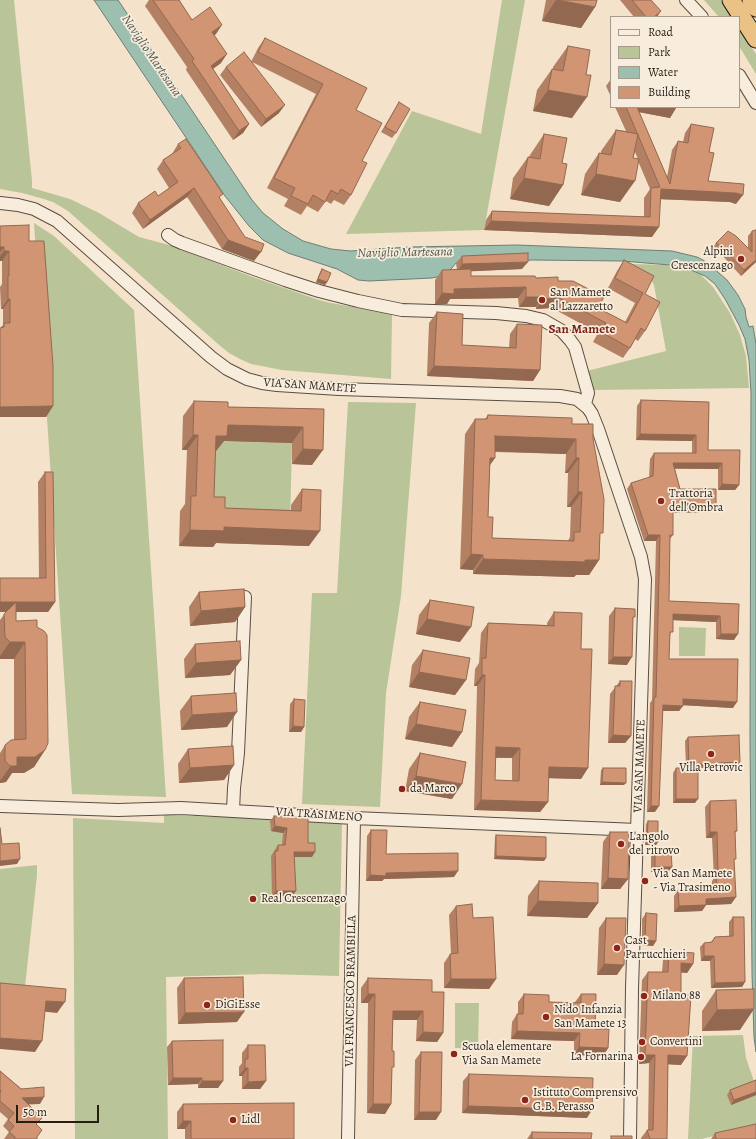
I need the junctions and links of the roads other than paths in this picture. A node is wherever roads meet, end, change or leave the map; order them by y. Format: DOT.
graph roads {
  1 [pos="686,0"];
  2 [pos="731,0"];
  3 [pos="751,0"];
  4 [pos="756,8"];
  5 [pos="701,16"];
  6 [pos="756,38"];
  7 [pos="740,77"];
  8 [pos="756,103"];
  9 [pos="0,203"];
  10 [pos="168,235"];
  11 [pos="584,404"];
  12 [pos="245,597"];
  13 [pos="0,806"];
  14 [pos="233,811"];
  15 [pos="354,818"];
  16 [pos="637,830"];
  17 [pos="348,1139"];
  18 [pos="630,1139"];
  1 -- 5 [label="street"];
  2 -- 6 [label="highway"];
  3 -- 4 [label="highway"];
  7 -- 8 [label="street"];
  9 -- 11 [label="street, VIA SAN MAMETE"];
  10 -- 11 [label="street"];
  11 -- 16 [label="street, VIA SAN MAMETE"];
  12 -- 14 [label="street"];
  13 -- 14 [label="street, VIA TRASIMENO"];
  14 -- 15 [label="street, VIA TRASIMENO"];
  15 -- 16 [label="street, VIA TRASIMENO"];
  15 -- 17 [label="street, VIA FRANCESCO BRAMBILLA"];
  16 -- 18 [label="street, VIA SAN MAMETE"];
}
